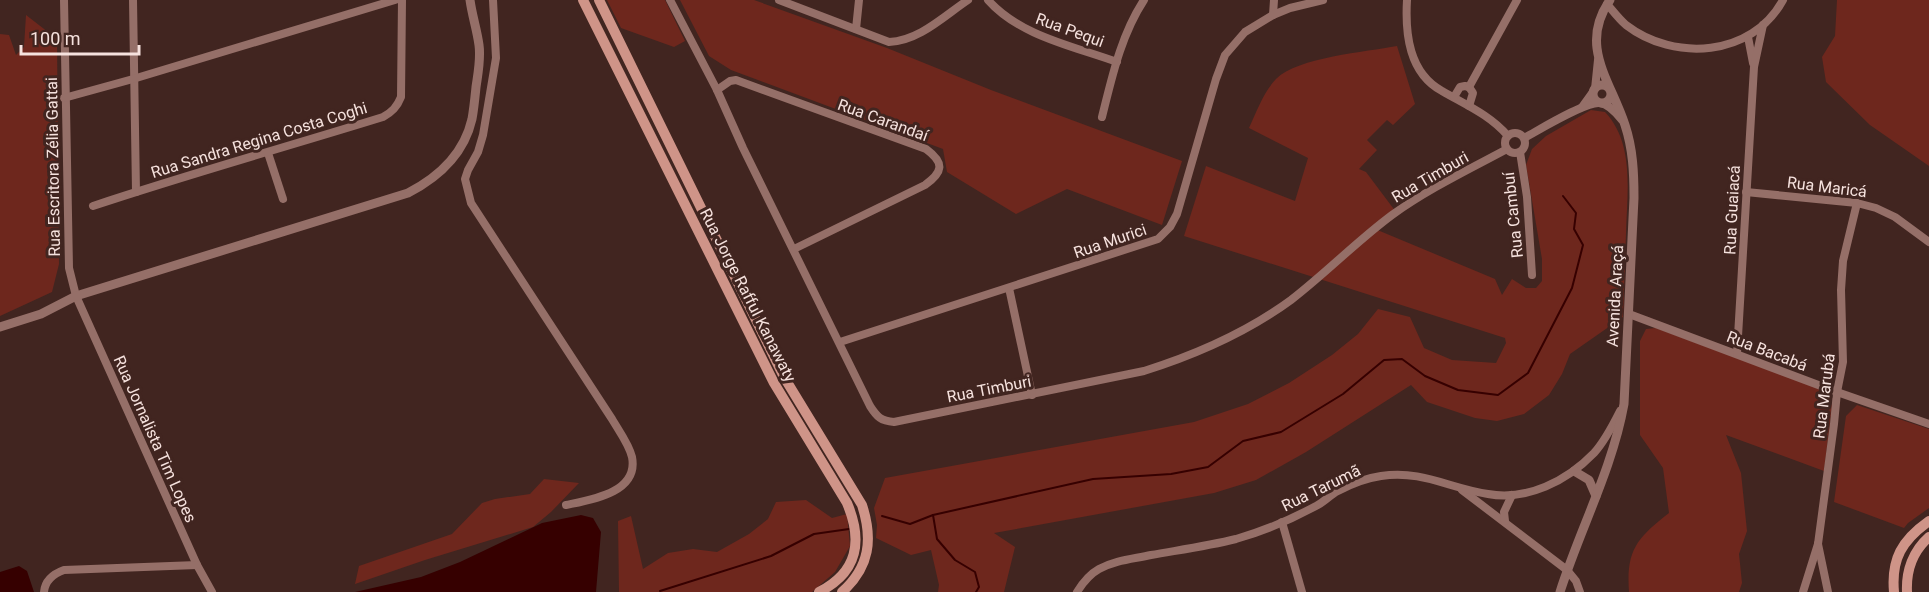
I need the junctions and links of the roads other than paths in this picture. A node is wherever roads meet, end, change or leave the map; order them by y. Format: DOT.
graph roads {
  1 [pos="64,0"];
  2 [pos="133,0"];
  3 [pos="395,0"];
  4 [pos="402,0"];
  5 [pos="470,0"];
  6 [pos="477,0"];
  7 [pos="493,0"];
  8 [pos="583,0"];
  9 [pos="670,0"];
  10 [pos="779,0"];
  11 [pos="859,0"];
  12 [pos="968,0"];
  13 [pos="988,0"];
  14 [pos="1144,0"];
  15 [pos="1274,0"];
  16 [pos="1323,0"];
  17 [pos="1407,0"];
  18 [pos="1517,0"];
  19 [pos="1783,0"];
  20 [pos="600,2"];
  21 [pos="1305,2"];
  22 [pos="1609,2"];
  23 [pos="588,11"];
  24 [pos="1273,15"];
  25 [pos="472,16"];
  26 [pos="1763,25"];
  27 [pos="856,29"];
  28 [pos="1748,37"];
  29 [pos="1598,57"];
  30 [pos="1117,62"];
  31 [pos="1754,68"];
  32 [pos="133,79"];
  33 [pos="1469,87"];
  34 [pos="1595,89"];
  35 [pos="717,90"];
  36 [pos="1611,90"];
  37 [pos="1454,97"];
  38 [pos="64,98"];
  39 [pos="1601,103"];
  40 [pos="1469,105"];
  41 [pos="1581,108"];
  42 [pos="1102,117"];
  43 [pos="1624,123"];
  44 [pos="1508,136"];
  45 [pos="1524,138"];
  46 [pos="1507,149"];
  47 [pos="1520,152"];
  48 [pos="268,153"];
  49 [pos="136,192"];
  50 [pos="1746,192"];
  51 [pos="283,199"];
  52 [pos="1857,203"];
  53 [pos="93,206"];
  54 [pos="1929,242"];
  55 [pos="794,249"];
  56 [pos="1532,275"];
  57 [pos="1009,288"];
  58 [pos="76,296"];
  59 [pos="1629,314"];
  60 [pos="0,327"];
  61 [pos="840,342"];
  62 [pos="1737,353"];
  63 [pos="1837,392"];
  64 [pos="1032,395"];
  65 [pos="1624,404"];
  66 [pos="1929,424"];
  67 [pos="1574,471"];
  68 [pos="1458,488"];
  69 [pos="1512,495"];
  70 [pos="1596,496"];
  71 [pos="566,505"];
  72 [pos="1505,521"];
  73 [pos="1929,521"];
  74 [pos="1282,522"];
  75 [pos="1929,537"];
  76 [pos="1818,544"];
  77 [pos="197,565"];
  78 [pos="1567,570"];
  79 [pos="44,592"];
  80 [pos="212,592"];
  81 [pos="819,592"];
  82 [pos="842,592"];
  83 [pos="1077,592"];
  84 [pos="1302,592"];
  85 [pos="1560,592"];
  86 [pos="1580,592"];
  87 [pos="1803,592"];
  88 [pos="1828,592"];
  89 [pos="1894,592"];
  90 [pos="1907,592"];
  1 -- 38 [label="street, Rua Escritora Zélia Gattai"];
  2 -- 32 [label="street"];
  3 -- 32 [label="street"];
  4 -- 48 [label="street, Rua Sandra Regina Costa Coghi"];
  5 -- 25 [label="street"];
  6 -- 25 [label="street"];
  7 -- 71 [label="street"];
  8 -- 23 [label="main road, Rua Jorge Rafful Kanawaty"];
  9 -- 35 [label="street, Rua Timburi"];
  10 -- 27 [label="street"];
  11 -- 27 [label="street"];
  12 -- 27 [label="street"];
  13 -- 30 [label="street, Rua Pequi"];
  14 -- 30 [label="street"];
  15 -- 24 [label="street"];
  16 -- 21 [label="street, Rua Murici"];
  17 -- 37 [label="street"];
  18 -- 33 [label="street"];
  19 -- 26 [label="street"];
  20 -- 23 [label="main road"];
  20 -- 82 [label="main road, Rua Jorge Rafful Kanawaty"];
  21 -- 24 [label="street, Rua Murici"];
  22 -- 28 [label="street"];
  22 -- 29 [label="street, Avenida Araçá"];
  23 -- 81 [label="main road, Rua Jorge Rafful Kanawaty"];
  24 -- 57 [label="street, Rua Murici"];
  25 -- 58 [label="street"];
  26 -- 28 [label="street"];
  26 -- 31 [label="street, Rua Guaiacá"];
  28 -- 31 [label="street, Rua Guaiacá"];
  29 -- 34 [label="street"];
  29 -- 36 [label="street, Avenida Araçá"];
  30 -- 42 [label="street"];
  31 -- 50 [label="street, Rua Guaiacá"];
  32 -- 38 [label="street"];
  32 -- 49 [label="street"];
  33 -- 37 [label="street"];
  33 -- 40 [label="street"];
  34 -- 36 [label="street"];
  34 -- 39 [label="street"];
  34 -- 41 [label="street"];
  35 -- 55 [label="street, Rua Timburi"];
  35 -- 55 [label="street, Rua Carandaí"];
  36 -- 39 [label="street"];
  36 -- 43 [label="street, Avenida Araçá"];
  37 -- 40 [label="street"];
  38 -- 58 [label="street, Rua Escritora Zélia Gattai"];
  39 -- 41 [label="street"];
  39 -- 43 [label="street"];
  40 -- 44 [label="street"];
  41 -- 45 [label="street"];
  43 -- 59 [label="street, Avenida Araçá"];
  44 -- 45 [label="street"];
  44 -- 46 [label="street"];
  45 -- 47 [label="street"];
  46 -- 47 [label="street"];
  46 -- 64 [label="street, Rua Timburi"];
  47 -- 56 [label="street, Rua Cambuí"];
  48 -- 49 [label="street, Rua Sandra Regina Costa Coghi"];
  48 -- 51 [label="street"];
  49 -- 53 [label="street, Rua Sandra Regina Costa Coghi"];
  50 -- 52 [label="street, Rua Maricá"];
  50 -- 62 [label="street, Rua Guaiacá"];
  52 -- 54 [label="street, Rua Maricá"];
  52 -- 63 [label="street, Rua Marubá"];
  55 -- 61 [label="street, Rua Timburi"];
  57 -- 61 [label="street, Rua Murici"];
  57 -- 64 [label="street"];
  58 -- 60 [label="street"];
  58 -- 77 [label="street, Rua Jornalista Tim Lopes"];
  59 -- 62 [label="street, Rua Bacabá"];
  59 -- 65 [label="street, Avenida Araçá"];
  61 -- 64 [label="street, Rua Timburi"];
  62 -- 63 [label="street, Rua Bacabá"];
  63 -- 66 [label="street, Rua Bacabá"];
  63 -- 76 [label="street, Rua Marubá"];
  65 -- 67 [label="street, Rua Tarumã"];
  65 -- 70 [label="street, Avenida Araçá"];
  67 -- 69 [label="street, Rua Tarumã"];
  67 -- 70 [label="street"];
  68 -- 69 [label="street, Rua Tarumã"];
  68 -- 72 [label="street"];
  68 -- 74 [label="street, Rua Tarumã"];
  69 -- 72 [label="street"];
  70 -- 78 [label="street, Avenida Araçá"];
  72 -- 78 [label="street"];
  73 -- 89 [label="main road"];
  74 -- 83 [label="street, Rua Tarumã"];
  74 -- 84 [label="street"];
  75 -- 90 [label="main road"];
  76 -- 87 [label="street, Rua Marubá"];
  76 -- 88 [label="street"];
  77 -- 79 [label="street"];
  77 -- 80 [label="street, Rua Jornalista Tim Lopes"];
  78 -- 85 [label="street, Avenida Araçá"];
  78 -- 86 [label="street"];
}
